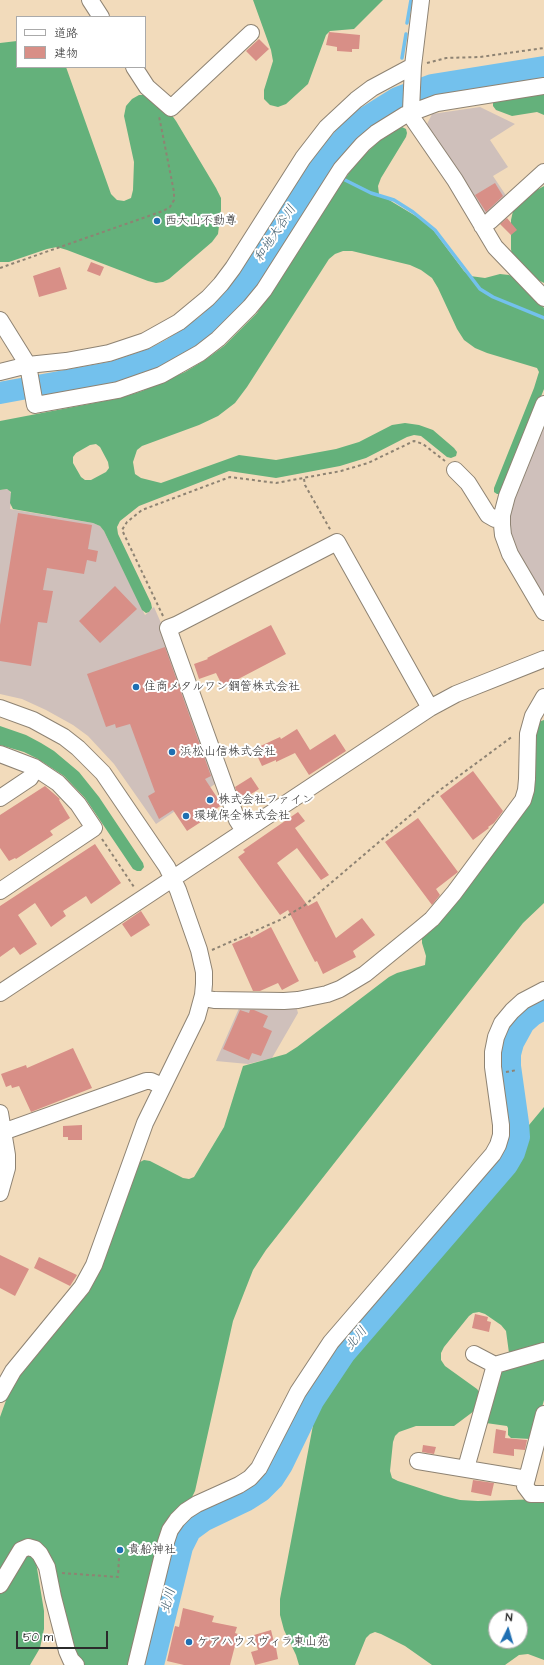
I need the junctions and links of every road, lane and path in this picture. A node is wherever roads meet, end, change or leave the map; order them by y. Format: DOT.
graph roads {
  1 [pos="90,0"];
  2 [pos="421,0"];
  3 [pos="100,16"];
  4 [pos="250,33"];
  5 [pos="544,48"];
  6 [pos="413,66"];
  7 [pos="135,68"];
  8 [pos="544,86"];
  9 [pos="163,102"];
  10 [pos="411,111"];
  11 [pos="544,172"];
  12 [pos="482,226"];
  13 [pos="0,268"];
  14 [pos="544,298"];
  15 [pos="0,320"];
  16 [pos="28,367"];
  17 [pos="0,372"];
  18 [pos="544,404"];
  19 [pos="455,470"];
  20 [pos="304,479"];
  21 [pos="502,519"];
  22 [pos="337,542"];
  23 [pos="544,612"];
  24 [pos="168,628"];
  25 [pos="544,659"];
  26 [pos="544,697"];
  27 [pos="0,708"];
  28 [pos="430,708"];
  29 [pos="529,730"];
  30 [pos="0,754"];
  31 [pos="36,768"];
  32 [pos="0,798"];
  33 [pos="94,828"];
  34 [pos="244,831"];
  35 [pos="172,878"];
  36 [pos="136,890"];
  37 [pos="0,891"];
  38 [pos="200,955"];
  39 [pos="544,990"];
  40 [pos="0,993"];
  41 [pos="203,998"];
  42 [pos="517,1070"];
  43 [pos="504,1072"];
  44 [pos="162,1086"];
  45 [pos="0,1113"];
  46 [pos="2,1132"];
  47 [pos="0,1193"];
  48 [pos="544,1351"];
  49 [pos="474,1354"];
  50 [pos="495,1365"];
  51 [pos="0,1394"];
  52 [pos="544,1414"];
  53 [pos="541,1439"];
  54 [pos="418,1461"];
  55 [pos="466,1468"];
  56 [pos="527,1479"];
  57 [pos="544,1494"];
  58 [pos="119,1558"];
  59 [pos="49,1574"];
  60 [pos="0,1585"];
  61 [pos="76,1665"];
  62 [pos="136,1665"];
  1 -- 3 [label="street"];
  2 -- 6 [label="street"];
  4 -- 9 [label="street"];
  5 -- 6 [label="path"];
  6 -- 10 [label="street"];
  6 -- 16 [label="street"];
  7 -- 9 [label="street"];
  8 -- 10 [label="street"];
  9 -- 13 [label="path"];
  10 -- 12 [label="street"];
  10 -- 16 [label="street"];
  11 -- 12 [label="street"];
  12 -- 14 [label="street"];
  15 -- 16 [label="street"];
  16 -- 17 [label="street"];
  18 -- 21 [label="street"];
  19 -- 20 [label="path"];
  19 -- 21 [label="street"];
  20 -- 22 [label="path"];
  20 -- 24 [label="path"];
  21 -- 23 [label="street"];
  22 -- 24 [label="street"];
  22 -- 28 [label="street"];
  24 -- 34 [label="street"];
  25 -- 28 [label="street"];
  26 -- 29 [label="street"];
  27 -- 35 [label="street"];
  28 -- 34 [label="street"];
  29 -- 38 [label="path"];
  29 -- 41 [label="street"];
  30 -- 31 [label="street"];
  31 -- 32 [label="street"];
  31 -- 33 [label="street"];
  33 -- 36 [label="path"];
  33 -- 37 [label="street"];
  34 -- 35 [label="street"];
  35 -- 38 [label="street"];
  35 -- 40 [label="street"];
  38 -- 41 [label="street"];
  39 -- 62 [label="street"];
  41 -- 44 [label="street"];
  42 -- 43 [label="path"];
  44 -- 46 [label="street"];
  44 -- 51 [label="street"];
  45 -- 46 [label="street"];
  46 -- 47 [label="street"];
  48 -- 50 [label="street"];
  49 -- 50 [label="street"];
  50 -- 55 [label="street"];
  52 -- 53 [label="street"];
  53 -- 56 [label="street"];
  54 -- 55 [label="street"];
  55 -- 56 [label="street"];
  56 -- 57 [label="street"];
  58 -- 59 [label="path"];
  59 -- 60 [label="street"];
  59 -- 61 [label="street"];
}
